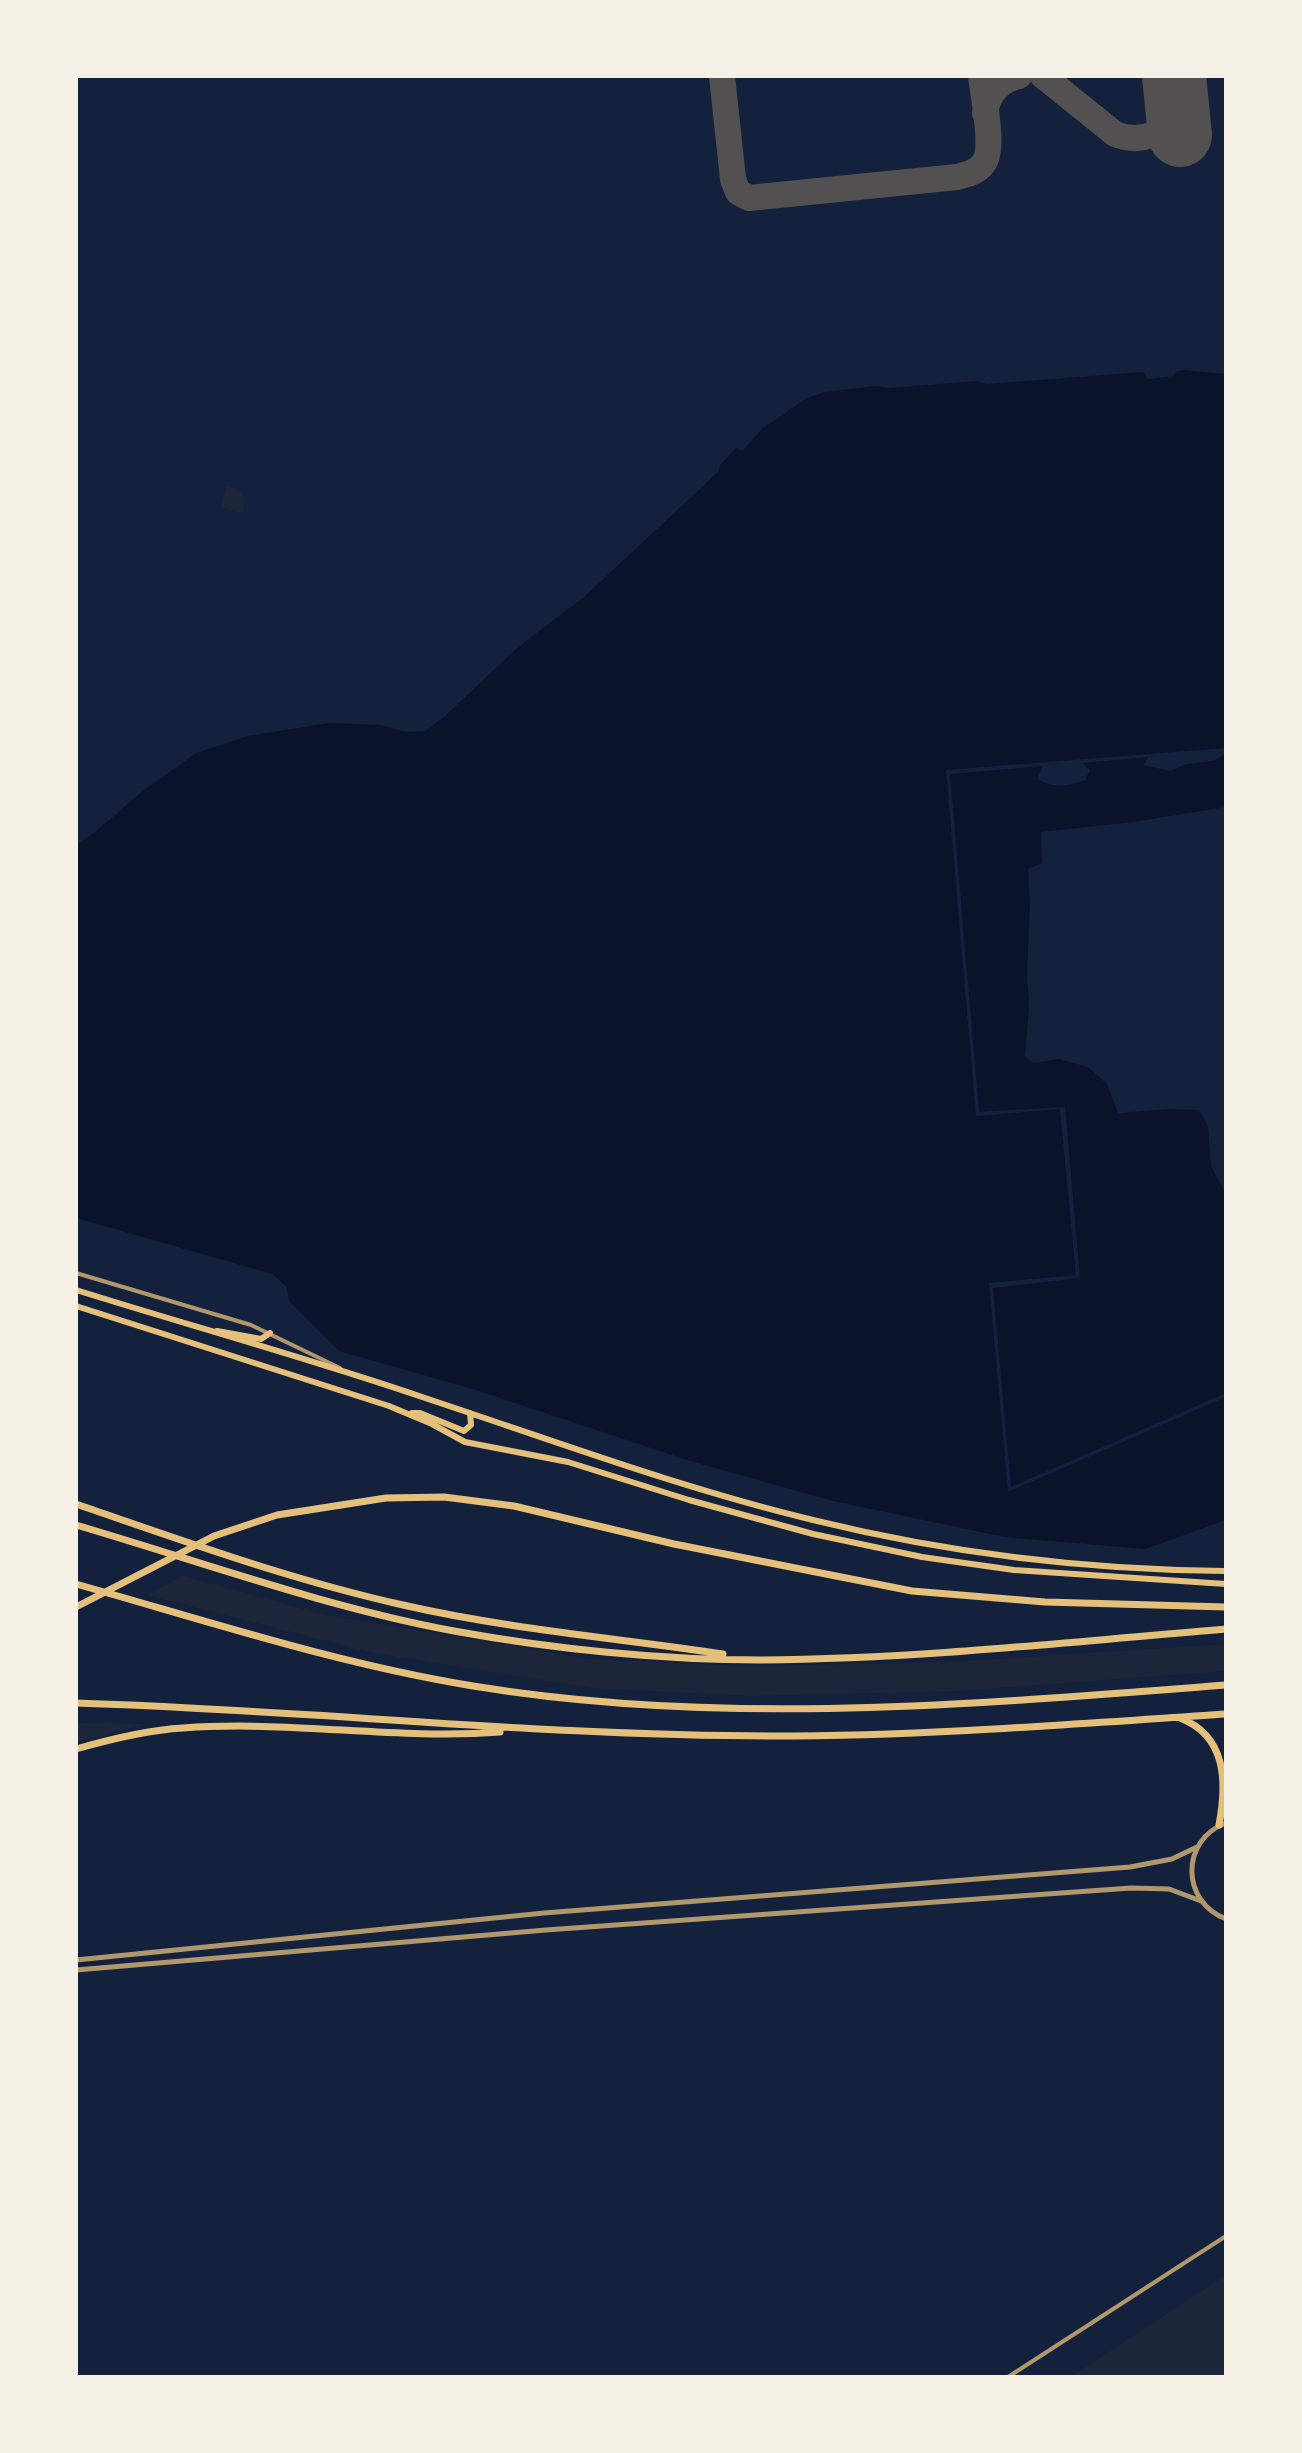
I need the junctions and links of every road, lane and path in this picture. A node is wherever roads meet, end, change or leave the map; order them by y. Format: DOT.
graph roads {
  1 [pos="76,1273"];
  2 [pos="76,1290"];
  3 [pos="76,1306"];
  4 [pos="210,1331"];
  5 [pos="270,1333"];
  6 [pos="353,1375"];
  7 [pos="470,1413"];
  8 [pos="408,1414"];
  9 [pos="76,1504"];
  10 [pos="76,1525"];
  11 [pos="1226,1571"];
  12 [pos="76,1584"];
  13 [pos="1226,1584"];
  14 [pos="76,1607"];
  15 [pos="1226,1607"];
  16 [pos="1226,1629"];
  17 [pos="761,1660"];
  18 [pos="1226,1685"];
  19 [pos="76,1703"];
  20 [pos="1226,1714"];
  21 [pos="1178,1717"];
  22 [pos="526,1729"];
  23 [pos="76,1749"];
  24 [pos="1223,1824"];
  25 [pos="1197,1847"];
  26 [pos="1201,1901"];
  27 [pos="1226,1919"];
  28 [pos="76,1960"];
  29 [pos="76,1970"];
  30 [pos="1226,2236"];
  31 [pos="1008,2377"];
  1 -- 5 [label="street"];
  2 -- 4 [label="main road"];
  3 -- 8 [label="main road"];
  4 -- 5 [label="main road"];
  4 -- 6 [label="main road"];
  5 -- 6 [label="street"];
  6 -- 7 [label="main road"];
  7 -- 8 [label="main road"];
  7 -- 11 [label="main road"];
  8 -- 13 [label="main road"];
  9 -- 17 [label="highway"];
  10 -- 17 [label="highway"];
  12 -- 18 [label="highway"];
  14 -- 15 [label="highway"];
  16 -- 17 [label="highway"];
  19 -- 22 [label="highway"];
  20 -- 21 [label="highway"];
  21 -- 22 [label="highway"];
  21 -- 24 [label="highway"];
  22 -- 23 [label="highway"];
  24 -- 25 [label="street"];
  25 -- 26 [label="street"];
  25 -- 28 [label="street"];
  26 -- 27 [label="street"];
  26 -- 29 [label="street"];
  30 -- 31 [label="street"];
}
